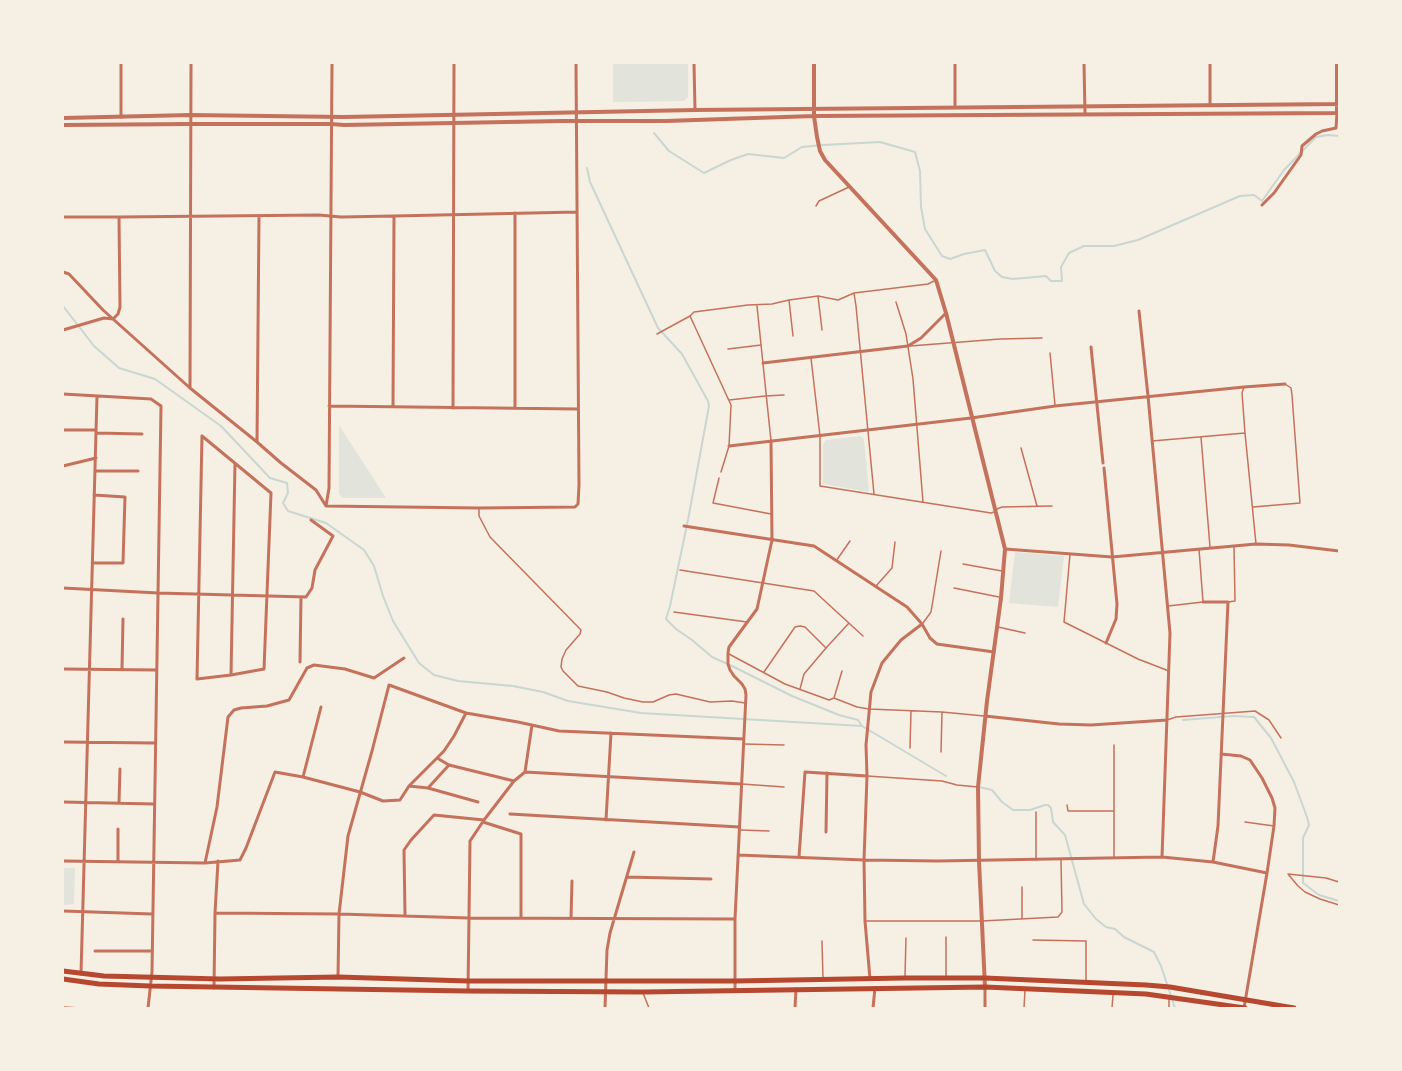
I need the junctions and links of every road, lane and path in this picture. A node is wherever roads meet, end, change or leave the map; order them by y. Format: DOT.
graph roads {
  1 [pos="121,63"];
  2 [pos="191,63"];
  3 [pos="332,63"];
  4 [pos="454,63"];
  5 [pos="576,63"];
  6 [pos="694,63"];
  7 [pos="814,63"];
  8 [pos="955,63"];
  9 [pos="1084,63"];
  10 [pos="1210,63"];
  11 [pos="1337,63"];
  12 [pos="1338,104"];
  13 [pos="1210,105"];
  14 [pos="955,107"];
  15 [pos="1085,107"];
  16 [pos="815,108"];
  17 [pos="694,110"];
  18 [pos="576,111"];
  19 [pos="1338,113"];
  20 [pos="454,114"];
  21 [pos="1085,114"];
  22 [pos="190,115"];
  23 [pos="331,116"];
  24 [pos="814,116"];
  25 [pos="121,117"];
  26 [pos="63,118"];
  27 [pos="576,121"];
  28 [pos="454,122"];
  29 [pos="190,124"];
  30 [pos="331,124"];
  31 [pos="63,125"];
  32 [pos="849,187"];
  33 [pos="1262,205"];
  34 [pos="816,206"];
  35 [pos="577,212"];
  36 [pos="515,213"];
  37 [pos="454,215"];
  38 [pos="190,216"];
  39 [pos="258,216"];
  40 [pos="330,216"];
  41 [pos="394,216"];
  42 [pos="63,217"];
  43 [pos="119,217"];
  44 [pos="63,272"];
  45 [pos="936,280"];
  46 [pos="854,293"];
  47 [pos="818,296"];
  48 [pos="789,300"];
  49 [pos="896,302"];
  50 [pos="757,306"];
  51 [pos="1139,311"];
  52 [pos="946,313"];
  53 [pos="690,316"];
  54 [pos="113,319"];
  55 [pos="63,330"];
  56 [pos="822,330"];
  57 [pos="658,334"];
  58 [pos="793,336"];
  59 [pos="1042,338"];
  60 [pos="952,343"];
  61 [pos="761,345"];
  62 [pos="908,346"];
  63 [pos="1091,347"];
  64 [pos="728,349"];
  65 [pos="860,352"];
  66 [pos="1050,353"];
  67 [pos="811,358"];
  68 [pos="762,363"];
  69 [pos="1285,384"];
  70 [pos="1244,387"];
  71 [pos="190,388"];
  72 [pos="63,394"];
  73 [pos="784,395"];
  74 [pos="97,396"];
  75 [pos="765,396"];
  76 [pos="1148,396"];
  77 [pos="729,400"];
  78 [pos="1097,401"];
  79 [pos="328,406"];
  80 [pos="1056,406"];
  81 [pos="393,408"];
  82 [pos="453,408"];
  83 [pos="515,408"];
  84 [pos="578,409"];
  85 [pos="972,418"];
  86 [pos="917,425"];
  87 [pos="63,430"];
  88 [pos="868,431"];
  89 [pos="96,432"];
  90 [pos="1245,433"];
  91 [pos="142,434"];
  92 [pos="820,436"];
  93 [pos="1201,437"];
  94 [pos="771,441"];
  95 [pos="1152,441"];
  96 [pos="258,442"];
  97 [pos="729,446"];
  98 [pos="1021,448"];
  99 [pos="96,458"];
  100 [pos="235,463"];
  101 [pos="1103,463"];
  102 [pos="63,466"];
  103 [pos="1104,468"];
  104 [pos="95,471"];
  105 [pos="138,471"];
  106 [pos="720,472"];
  107 [pos="719,478"];
  108 [pos="874,494"];
  109 [pos="94,496"];
  110 [pos="923,502"];
  111 [pos="326,506"];
  112 [pos="1037,506"];
  113 [pos="1052,506"];
  114 [pos="1253,507"];
  115 [pos="479,508"];
  116 [pos="996,510"];
  117 [pos="772,514"];
  118 [pos="311,520"];
  119 [pos="684,526"];
  120 [pos="772,540"];
  121 [pos="850,541"];
  122 [pos="895,542"];
  123 [pos="1256,544"];
  124 [pos="1234,546"];
  125 [pos="1210,548"];
  126 [pos="1005,549"];
  127 [pos="1199,549"];
  128 [pos="941,551"];
  129 [pos="1339,551"];
  130 [pos="1163,553"];
  131 [pos="1070,554"];
  132 [pos="1112,557"];
  133 [pos="836,561"];
  134 [pos="93,563"];
  135 [pos="963,564"];
  136 [pos="680,570"];
  137 [pos="1004,571"];
  138 [pos="763,584"];
  139 [pos="875,587"];
  140 [pos="63,588"];
  141 [pos="954,588"];
  142 [pos="92,589"];
  143 [pos="158,593"];
  144 [pos="198,594"];
  145 [pos="232,595"];
  146 [pos="267,596"];
  147 [pos="300,597"];
  148 [pos="1001,598"];
  149 [pos="1203,602"];
  150 [pos="1228,602"];
  151 [pos="1168,606"];
  152 [pos="674,612"];
  153 [pos="123,619"];
  154 [pos="747,622"];
  155 [pos="849,623"];
  156 [pos="922,624"];
  157 [pos="998,626"];
  158 [pos="1025,633"];
  159 [pos="863,636"];
  160 [pos="1106,643"];
  161 [pos="826,648"];
  162 [pos="994,652"];
  163 [pos="728,653"];
  164 [pos="404,658"];
  165 [pos="300,662"];
  166 [pos="63,669"];
  167 [pos="90,669"];
  168 [pos="122,669"];
  169 [pos="156,670"];
  170 [pos="842,671"];
  171 [pos="764,672"];
  172 [pos="1169,672"];
  173 [pos="231,675"];
  174 [pos="800,689"];
  175 [pos="834,698"];
  176 [pos="747,703"];
  177 [pos="321,707"];
  178 [pos="869,709"];
  179 [pos="911,711"];
  180 [pos="942,712"];
  181 [pos="466,713"];
  182 [pos="1223,714"];
  183 [pos="985,716"];
  184 [pos="1167,720"];
  185 [pos="532,725"];
  186 [pos="611,733"];
  187 [pos="1281,738"];
  188 [pos="744,739"];
  189 [pos="63,742"];
  190 [pos="88,742"];
  191 [pos="155,743"];
  192 [pos="744,744"];
  193 [pos="784,745"];
  194 [pos="1114,745"];
  195 [pos="910,748"];
  196 [pos="941,752"];
  197 [pos="1221,754"];
  198 [pos="436,758"];
  199 [pos="449,765"];
  200 [pos="120,769"];
  201 [pos="525,772"];
  202 [pos="828,773"];
  203 [pos="867,776"];
  204 [pos="303,777"];
  205 [pos="609,777"];
  206 [pos="514,781"];
  207 [pos="741,784"];
  208 [pos="409,786"];
  209 [pos="784,787"];
  210 [pos="978,787"];
  211 [pos="428,788"];
  212 [pos="360,792"];
  213 [pos="63,802"];
  214 [pos="86,802"];
  215 [pos="478,802"];
  216 [pos="119,803"];
  217 [pos="154,804"];
  218 [pos="1067,806"];
  219 [pos="1114,811"];
  220 [pos="1036,812"];
  221 [pos="510,814"];
  222 [pos="606,820"];
  223 [pos="483,821"];
  224 [pos="1245,822"];
  225 [pos="1274,826"];
  226 [pos="118,829"];
  227 [pos="739,829"];
  228 [pos="769,831"];
  229 [pos="826,832"];
  230 [pos="634,852"];
  231 [pos="738,855"];
  232 [pos="1114,857"];
  233 [pos="1162,857"];
  234 [pos="799,858"];
  235 [pos="1061,859"];
  236 [pos="864,860"];
  237 [pos="1036,860"];
  238 [pos="63,861"];
  239 [pos="85,861"];
  240 [pos="218,861"];
  241 [pos="979,861"];
  242 [pos="118,862"];
  243 [pos="153,862"];
  244 [pos="1213,862"];
  245 [pos="205,863"];
  246 [pos="1267,873"];
  247 [pos="627,877"];
  248 [pos="711,879"];
  249 [pos="572,881"];
  250 [pos="1339,882"];
  251 [pos="1022,887"];
  252 [pos="1339,906"];
  253 [pos="63,911"];
  254 [pos="84,912"];
  255 [pos="215,913"];
  256 [pos="152,914"];
  257 [pos="339,914"];
  258 [pos="404,915"];
  259 [pos="469,918"];
  260 [pos="521,918"];
  261 [pos="571,918"];
  262 [pos="614,918"];
  263 [pos="1022,919"];
  264 [pos="735,920"];
  265 [pos="865,921"];
  266 [pos="982,921"];
  267 [pos="946,937"];
  268 [pos="906,938"];
  269 [pos="1033,940"];
  270 [pos="822,941"];
  271 [pos="95,951"];
  272 [pos="151,951"];
  273 [pos="63,971"];
  274 [pos="81,974"];
  275 [pos="151,977"];
  276 [pos="338,977"];
  277 [pos="214,978"];
  278 [pos="905,978"];
  279 [pos="946,978"];
  280 [pos="986,978"];
  281 [pos="63,979"];
  282 [pos="870,979"];
  283 [pos="606,980"];
  284 [pos="823,980"];
  285 [pos="468,981"];
  286 [pos="735,982"];
  287 [pos="1086,983"];
  288 [pos="150,986"];
  289 [pos="985,987"];
  290 [pos="214,988"];
  291 [pos="875,988"];
  292 [pos="796,989"];
  293 [pos="1025,990"];
  294 [pos="468,991"];
  295 [pos="606,991"];
  296 [pos="735,991"];
  297 [pos="643,992"];
  298 [pos="1113,993"];
  299 [pos="1169,997"];
  300 [pos="1246,1000"];
  301 [pos="148,1008"];
  302 [pos="605,1008"];
  303 [pos="649,1008"];
  304 [pos="795,1008"];
  305 [pos="874,1008"];
  306 [pos="985,1008"];
  307 [pos="1024,1008"];
  308 [pos="1112,1008"];
  309 [pos="1169,1008"];
  310 [pos="1244,1008"];
  311 [pos="1294,1008"];
  1 -- 25 [label="street"];
  2 -- 22 [label="street"];
  3 -- 23 [label="street"];
  4 -- 20 [label="street"];
  5 -- 18 [label="street"];
  6 -- 17 [label="street"];
  7 -- 16 [label="street"];
  8 -- 14 [label="street"];
  9 -- 15 [label="street"];
  10 -- 13 [label="street"];
  11 -- 12 [label="street"];
  12 -- 13 [label="street"];
  12 -- 19 [label="street"];
  13 -- 15 [label="street"];
  14 -- 15 [label="street"];
  14 -- 16 [label="street"];
  15 -- 21 [label="street"];
  16 -- 17 [label="street"];
  16 -- 24 [label="street"];
  17 -- 18 [label="street"];
  18 -- 20 [label="street"];
  18 -- 27 [label="street"];
  19 -- 21 [label="street"];
  19 -- 33 [label="street"];
  20 -- 23 [label="street"];
  20 -- 28 [label="street"];
  21 -- 24 [label="street"];
  22 -- 23 [label="street"];
  22 -- 25 [label="street"];
  22 -- 29 [label="street"];
  23 -- 30 [label="street"];
  24 -- 27 [label="street"];
  24 -- 32 [label="street"];
  25 -- 26 [label="street"];
  27 -- 28 [label="street"];
  27 -- 35 [label="street"];
  28 -- 30 [label="street"];
  28 -- 37 [label="street"];
  29 -- 30 [label="street"];
  29 -- 31 [label="street"];
  29 -- 38 [label="street"];
  30 -- 40 [label="street"];
  32 -- 34 [label="lane"];
  32 -- 45 [label="street"];
  35 -- 36 [label="street"];
  35 -- 84 [label="street"];
  36 -- 37 [label="street"];
  36 -- 83 [label="street"];
  37 -- 41 [label="street"];
  37 -- 82 [label="street"];
  38 -- 39 [label="street"];
  38 -- 43 [label="street"];
  38 -- 71 [label="street"];
  39 -- 40 [label="street"];
  39 -- 96 [label="street"];
  40 -- 41 [label="street"];
  40 -- 79 [label="street"];
  41 -- 81 [label="street"];
  42 -- 43 [label="street"];
  43 -- 54 [label="street"];
  44 -- 54 [label="street"];
  45 -- 46 [label="lane"];
  45 -- 52 [label="street"];
  46 -- 47 [label="lane"];
  46 -- 65 [label="lane"];
  47 -- 48 [label="lane"];
  47 -- 56 [label="lane"];
  48 -- 50 [label="lane"];
  48 -- 58 [label="lane"];
  49 -- 62 [label="lane"];
  50 -- 53 [label="lane"];
  50 -- 61 [label="lane"];
  51 -- 76 [label="street"];
  52 -- 60 [label="street"];
  52 -- 62 [label="street"];
  53 -- 57 [label="lane"];
  53 -- 77 [label="lane"];
  54 -- 55 [label="street"];
  54 -- 71 [label="street"];
  59 -- 60 [label="lane"];
  60 -- 62 [label="lane"];
  60 -- 85 [label="street"];
  61 -- 64 [label="lane"];
  61 -- 68 [label="lane"];
  62 -- 65 [label="street"];
  62 -- 86 [label="lane"];
  63 -- 78 [label="street"];
  65 -- 67 [label="street"];
  65 -- 88 [label="lane"];
  66 -- 80 [label="lane"];
  67 -- 68 [label="street"];
  67 -- 92 [label="lane"];
  68 -- 75 [label="lane"];
  69 -- 70 [label="street"];
  69 -- 114 [label="lane"];
  70 -- 76 [label="street"];
  70 -- 90 [label="lane"];
  71 -- 96 [label="street"];
  72 -- 74 [label="street"];
  73 -- 75 [label="lane"];
  74 -- 89 [label="street"];
  74 -- 143 [label="street"];
  75 -- 77 [label="lane"];
  75 -- 94 [label="lane"];
  76 -- 78 [label="street"];
  76 -- 95 [label="street"];
  77 -- 97 [label="lane"];
  78 -- 80 [label="street"];
  78 -- 101 [label="street"];
  79 -- 81 [label="street"];
  79 -- 111 [label="street"];
  80 -- 85 [label="street"];
  81 -- 82 [label="street"];
  82 -- 83 [label="street"];
  83 -- 84 [label="street"];
  84 -- 115 [label="street"];
  85 -- 86 [label="street"];
  85 -- 116 [label="street"];
  86 -- 88 [label="street"];
  86 -- 110 [label="lane"];
  87 -- 89 [label="street"];
  88 -- 92 [label="street"];
  88 -- 108 [label="lane"];
  89 -- 91 [label="street"];
  89 -- 99 [label="street"];
  90 -- 93 [label="lane"];
  90 -- 114 [label="lane"];
  92 -- 94 [label="street"];
  92 -- 108 [label="lane"];
  93 -- 95 [label="lane"];
  93 -- 125 [label="lane"];
  94 -- 97 [label="street"];
  94 -- 117 [label="street"];
  95 -- 130 [label="street"];
  96 -- 111 [label="street"];
  97 -- 106 [label="lane"];
  98 -- 112 [label="lane"];
  99 -- 102 [label="street"];
  99 -- 104 [label="street"];
  100 -- 144 [label="street"];
  100 -- 145 [label="street"];
  100 -- 146 [label="street"];
  103 -- 132 [label="street"];
  104 -- 105 [label="street"];
  104 -- 109 [label="street"];
  107 -- 117 [label="lane"];
  108 -- 110 [label="lane"];
  109 -- 134 [label="street"];
  109 -- 134 [label="street"];
  110 -- 116 [label="lane"];
  111 -- 115 [label="street"];
  112 -- 113 [label="lane"];
  112 -- 116 [label="lane"];
  114 -- 123 [label="lane"];
  115 -- 176 [label="lane"];
  116 -- 126 [label="street"];
  117 -- 120 [label="street"];
  118 -- 147 [label="street"];
  119 -- 120 [label="street"];
  120 -- 133 [label="street"];
  120 -- 138 [label="street"];
  121 -- 133 [label="lane"];
  122 -- 139 [label="lane"];
  123 -- 124 [label="street"];
  123 -- 129 [label="street"];
  124 -- 125 [label="street"];
  124 -- 150 [label="lane"];
  125 -- 127 [label="street"];
  126 -- 131 [label="street"];
  126 -- 137 [label="street"];
  127 -- 130 [label="street"];
  127 -- 149 [label="lane"];
  128 -- 156 [label="lane"];
  130 -- 132 [label="street"];
  130 -- 151 [label="street"];
  131 -- 132 [label="street"];
  131 -- 160 [label="lane"];
  132 -- 160 [label="street"];
  133 -- 139 [label="street"];
  134 -- 142 [label="street"];
  135 -- 137 [label="lane"];
  136 -- 138 [label="lane"];
  137 -- 148 [label="street"];
  138 -- 154 [label="street"];
  138 -- 155 [label="lane"];
  139 -- 156 [label="street"];
  140 -- 142 [label="street"];
  141 -- 148 [label="lane"];
  142 -- 143 [label="street"];
  142 -- 167 [label="street"];
  143 -- 144 [label="street"];
  143 -- 169 [label="street"];
  144 -- 145 [label="street"];
  144 -- 173 [label="street"];
  145 -- 146 [label="street"];
  145 -- 173 [label="street"];
  146 -- 147 [label="street"];
  146 -- 173 [label="street"];
  147 -- 165 [label="street"];
  148 -- 157 [label="street"];
  149 -- 150 [label="street"];
  149 -- 151 [label="lane"];
  150 -- 182 [label="street"];
  151 -- 172 [label="street"];
  152 -- 154 [label="lane"];
  153 -- 168 [label="street"];
  154 -- 163 [label="street"];
  155 -- 159 [label="lane"];
  155 -- 161 [label="lane"];
  156 -- 162 [label="street"];
  156 -- 178 [label="street"];
  157 -- 158 [label="lane"];
  157 -- 162 [label="street"];
  160 -- 172 [label="lane"];
  161 -- 171 [label="lane"];
  161 -- 174 [label="lane"];
  162 -- 183 [label="street"];
  163 -- 171 [label="lane"];
  163 -- 176 [label="street"];
  164 -- 245 [label="street"];
  166 -- 167 [label="street"];
  167 -- 168 [label="street"];
  167 -- 190 [label="street"];
  168 -- 169 [label="street"];
  169 -- 191 [label="street"];
  170 -- 175 [label="lane"];
  171 -- 174 [label="lane"];
  172 -- 184 [label="street"];
  174 -- 175 [label="lane"];
  175 -- 178 [label="lane"];
  176 -- 188 [label="street"];
  177 -- 204 [label="street"];
  178 -- 179 [label="lane"];
  178 -- 203 [label="street"];
  179 -- 180 [label="lane"];
  179 -- 195 [label="lane"];
  180 -- 183 [label="lane"];
  180 -- 196 [label="lane"];
  181 -- 185 [label="street"];
  181 -- 198 [label="street"];
  181 -- 212 [label="street"];
  182 -- 184 [label="lane"];
  182 -- 187 [label="lane"];
  182 -- 197 [label="street"];
  183 -- 184 [label="street"];
  183 -- 210 [label="street"];
  184 -- 233 [label="street"];
  185 -- 186 [label="street"];
  185 -- 201 [label="street"];
  186 -- 188 [label="street"];
  186 -- 205 [label="street"];
  188 -- 192 [label="street"];
  189 -- 190 [label="street"];
  190 -- 191 [label="street"];
  190 -- 214 [label="street"];
  191 -- 217 [label="street"];
  192 -- 193 [label="lane"];
  192 -- 207 [label="street"];
  194 -- 219 [label="lane"];
  197 -- 225 [label="street"];
  197 -- 244 [label="street"];
  198 -- 199 [label="street"];
  198 -- 208 [label="street"];
  199 -- 206 [label="street"];
  199 -- 211 [label="street"];
  200 -- 216 [label="street"];
  201 -- 205 [label="street"];
  201 -- 206 [label="street"];
  202 -- 203 [label="street"];
  202 -- 229 [label="street"];
  202 -- 234 [label="street"];
  203 -- 210 [label="lane"];
  203 -- 236 [label="street"];
  204 -- 212 [label="street"];
  204 -- 240 [label="street"];
  205 -- 207 [label="street"];
  205 -- 222 [label="street"];
  206 -- 223 [label="street"];
  207 -- 209 [label="lane"];
  207 -- 227 [label="street"];
  208 -- 211 [label="street"];
  208 -- 212 [label="street"];
  210 -- 241 [label="street"];
  211 -- 215 [label="street"];
  212 -- 257 [label="street"];
  213 -- 214 [label="street"];
  214 -- 216 [label="street"];
  214 -- 239 [label="street"];
  216 -- 217 [label="street"];
  217 -- 243 [label="street"];
  218 -- 219 [label="lane"];
  219 -- 232 [label="lane"];
  220 -- 237 [label="lane"];
  221 -- 222 [label="street"];
  222 -- 227 [label="street"];
  223 -- 258 [label="street"];
  223 -- 259 [label="street"];
  223 -- 260 [label="street"];
  224 -- 225 [label="lane"];
  225 -- 246 [label="street"];
  226 -- 242 [label="street"];
  227 -- 228 [label="lane"];
  227 -- 231 [label="street"];
  230 -- 247 [label="street"];
  231 -- 234 [label="street"];
  231 -- 264 [label="street"];
  232 -- 233 [label="street"];
  232 -- 235 [label="street"];
  233 -- 244 [label="street"];
  234 -- 236 [label="street"];
  235 -- 237 [label="street"];
  235 -- 263 [label="lane"];
  236 -- 241 [label="street"];
  236 -- 265 [label="street"];
  237 -- 241 [label="street"];
  238 -- 239 [label="street"];
  239 -- 242 [label="street"];
  239 -- 254 [label="street"];
  240 -- 245 [label="street"];
  240 -- 255 [label="street"];
  241 -- 266 [label="street"];
  242 -- 243 [label="street"];
  243 -- 245 [label="street"];
  243 -- 256 [label="street"];
  244 -- 246 [label="street"];
  246 -- 300 [label="street"];
  247 -- 248 [label="street"];
  247 -- 262 [label="street"];
  249 -- 261 [label="street"];
  250 -- 252 [label="lane"];
  251 -- 263 [label="lane"];
  253 -- 254 [label="street"];
  254 -- 256 [label="street"];
  254 -- 274 [label="street"];
  255 -- 257 [label="street"];
  255 -- 277 [label="street"];
  256 -- 272 [label="street"];
  257 -- 258 [label="street"];
  257 -- 276 [label="street"];
  258 -- 259 [label="street"];
  259 -- 260 [label="street"];
  259 -- 285 [label="street"];
  260 -- 261 [label="street"];
  261 -- 262 [label="street"];
  262 -- 264 [label="street"];
  262 -- 283 [label="street"];
  263 -- 266 [label="lane"];
  264 -- 286 [label="street"];
  265 -- 266 [label="lane"];
  265 -- 282 [label="street"];
  266 -- 280 [label="street"];
  267 -- 279 [label="lane"];
  268 -- 278 [label="lane"];
  269 -- 287 [label="lane"];
  270 -- 284 [label="lane"];
  271 -- 272 [label="street"];
  272 -- 275 [label="street"];
  273 -- 274 [label="main road"];
  274 -- 275 [label="main road"];
  275 -- 277 [label="main road"];
  275 -- 288 [label="street"];
  276 -- 277 [label="main road"];
  276 -- 285 [label="main road"];
  277 -- 290 [label="street"];
  278 -- 279 [label="main road"];
  278 -- 282 [label="main road"];
  279 -- 280 [label="main road"];
  280 -- 287 [label="main road"];
  280 -- 289 [label="street"];
  281 -- 288 [label="main road"];
  282 -- 284 [label="main road"];
  283 -- 285 [label="main road"];
  283 -- 286 [label="main road"];
  283 -- 295 [label="street"];
  284 -- 286 [label="main road"];
  285 -- 294 [label="street"];
  286 -- 296 [label="street"];
  287 -- 300 [label="main road"];
  288 -- 290 [label="main road"];
  288 -- 301 [label="street"];
  289 -- 291 [label="main road"];
  289 -- 293 [label="main road"];
  289 -- 306 [label="street"];
  290 -- 294 [label="main road"];
  291 -- 292 [label="main road"];
  291 -- 305 [label="street"];
  292 -- 296 [label="main road"];
  292 -- 304 [label="street"];
  293 -- 298 [label="main road"];
  293 -- 307 [label="lane"];
  294 -- 295 [label="main road"];
  295 -- 297 [label="main road"];
  295 -- 302 [label="street"];
  296 -- 297 [label="main road"];
  297 -- 303 [label="lane"];
  298 -- 299 [label="main road"];
  298 -- 308 [label="lane"];
  299 -- 309 [label="lane"];
  299 -- 310 [label="main road"];
  300 -- 310 [label="street"];
  300 -- 311 [label="main road"];
}
